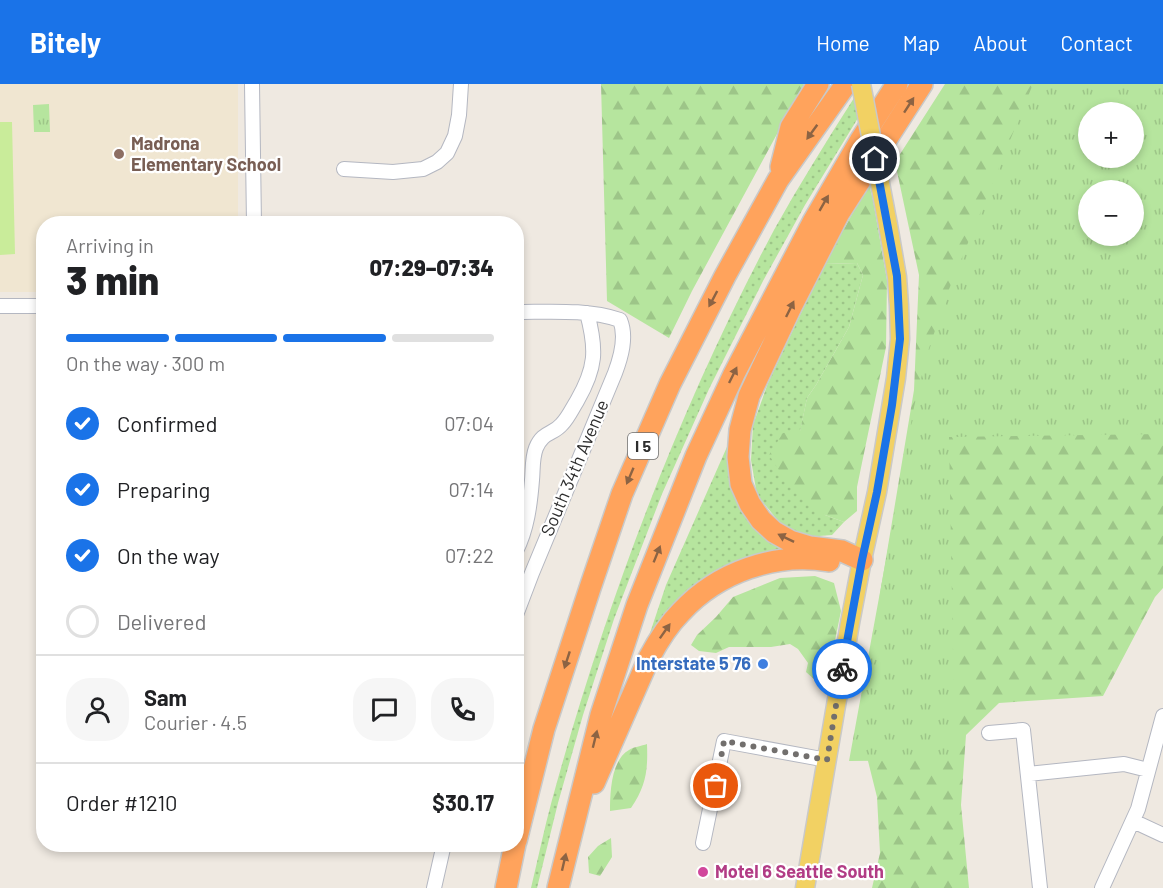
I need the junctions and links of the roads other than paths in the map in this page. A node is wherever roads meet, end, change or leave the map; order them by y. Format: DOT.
graph roads {
  1 [pos="252,84"];
  2 [pos="461,84"];
  3 [pos="818,84"];
  4 [pos="846,84"];
  5 [pos="861,84"];
  6 [pos="897,84"];
  7 [pos="922,84"];
  8 [pos="344,170"];
  9 [pos="778,180"];
  10 [pos="254,216"];
  11 [pos="0,306"];
  12 [pos="36,306"];
  13 [pos="524,312"];
  14 [pos="587,313"];
  15 [pos="524,530"];
  16 [pos="862,560"];
  17 [pos="524,594"];
  18 [pos="1163,716"];
  19 [pos="989,733"];
  20 [pos="827,760"];
  21 [pos="1148,770"];
  22 [pos="1028,774"];
  23 [pos="524,810"];
  24 [pos="1133,821"];
  25 [pos="1163,835"];
  26 [pos="570,837"];
  27 [pos="703,843"];
  28 [pos="442,852"];
  29 [pos="514,852"];
  30 [pos="434,888"];
  31 [pos="506,888"];
  32 [pos="558,888"];
  33 [pos="805,888"];
  34 [pos="1040,888"];
  35 [pos="1102,888"];
  1 -- 10 [label="street"];
  2 -- 8 [label="street"];
  3 -- 9 [label="highway"];
  4 -- 9 [label="highway, I 5, one-way"];
  5 -- 16 [label="main road, bridge"];
  26 -- 6 [label="highway, one-way"];
  16 -- 7 [label="highway, one-way"];
  9 -- 23 [label="highway, I 5, one-way"];
  11 -- 12 [label="street"];
  13 -- 14 [label="street"];
  14 -- 15 [label="street"];
  14 -- 17 [label="street, South 34th Avenue"];
  16 -- 20 [label="main road"];
  26 -- 16 [label="highway, one-way"];
  18 -- 21 [label="street"];
  19 -- 22 [label="street"];
  20 -- 27 [label="street"];
  20 -- 33 [label="main road"];
  21 -- 22 [label="street"];
  21 -- 24 [label="street"];
  22 -- 34 [label="street"];
  24 -- 25 [label="street"];
  24 -- 35 [label="street"];
  32 -- 26 [label="highway, one-way"];
  28 -- 30 [label="street"];
  29 -- 31 [label="highway, I 5"];
}
